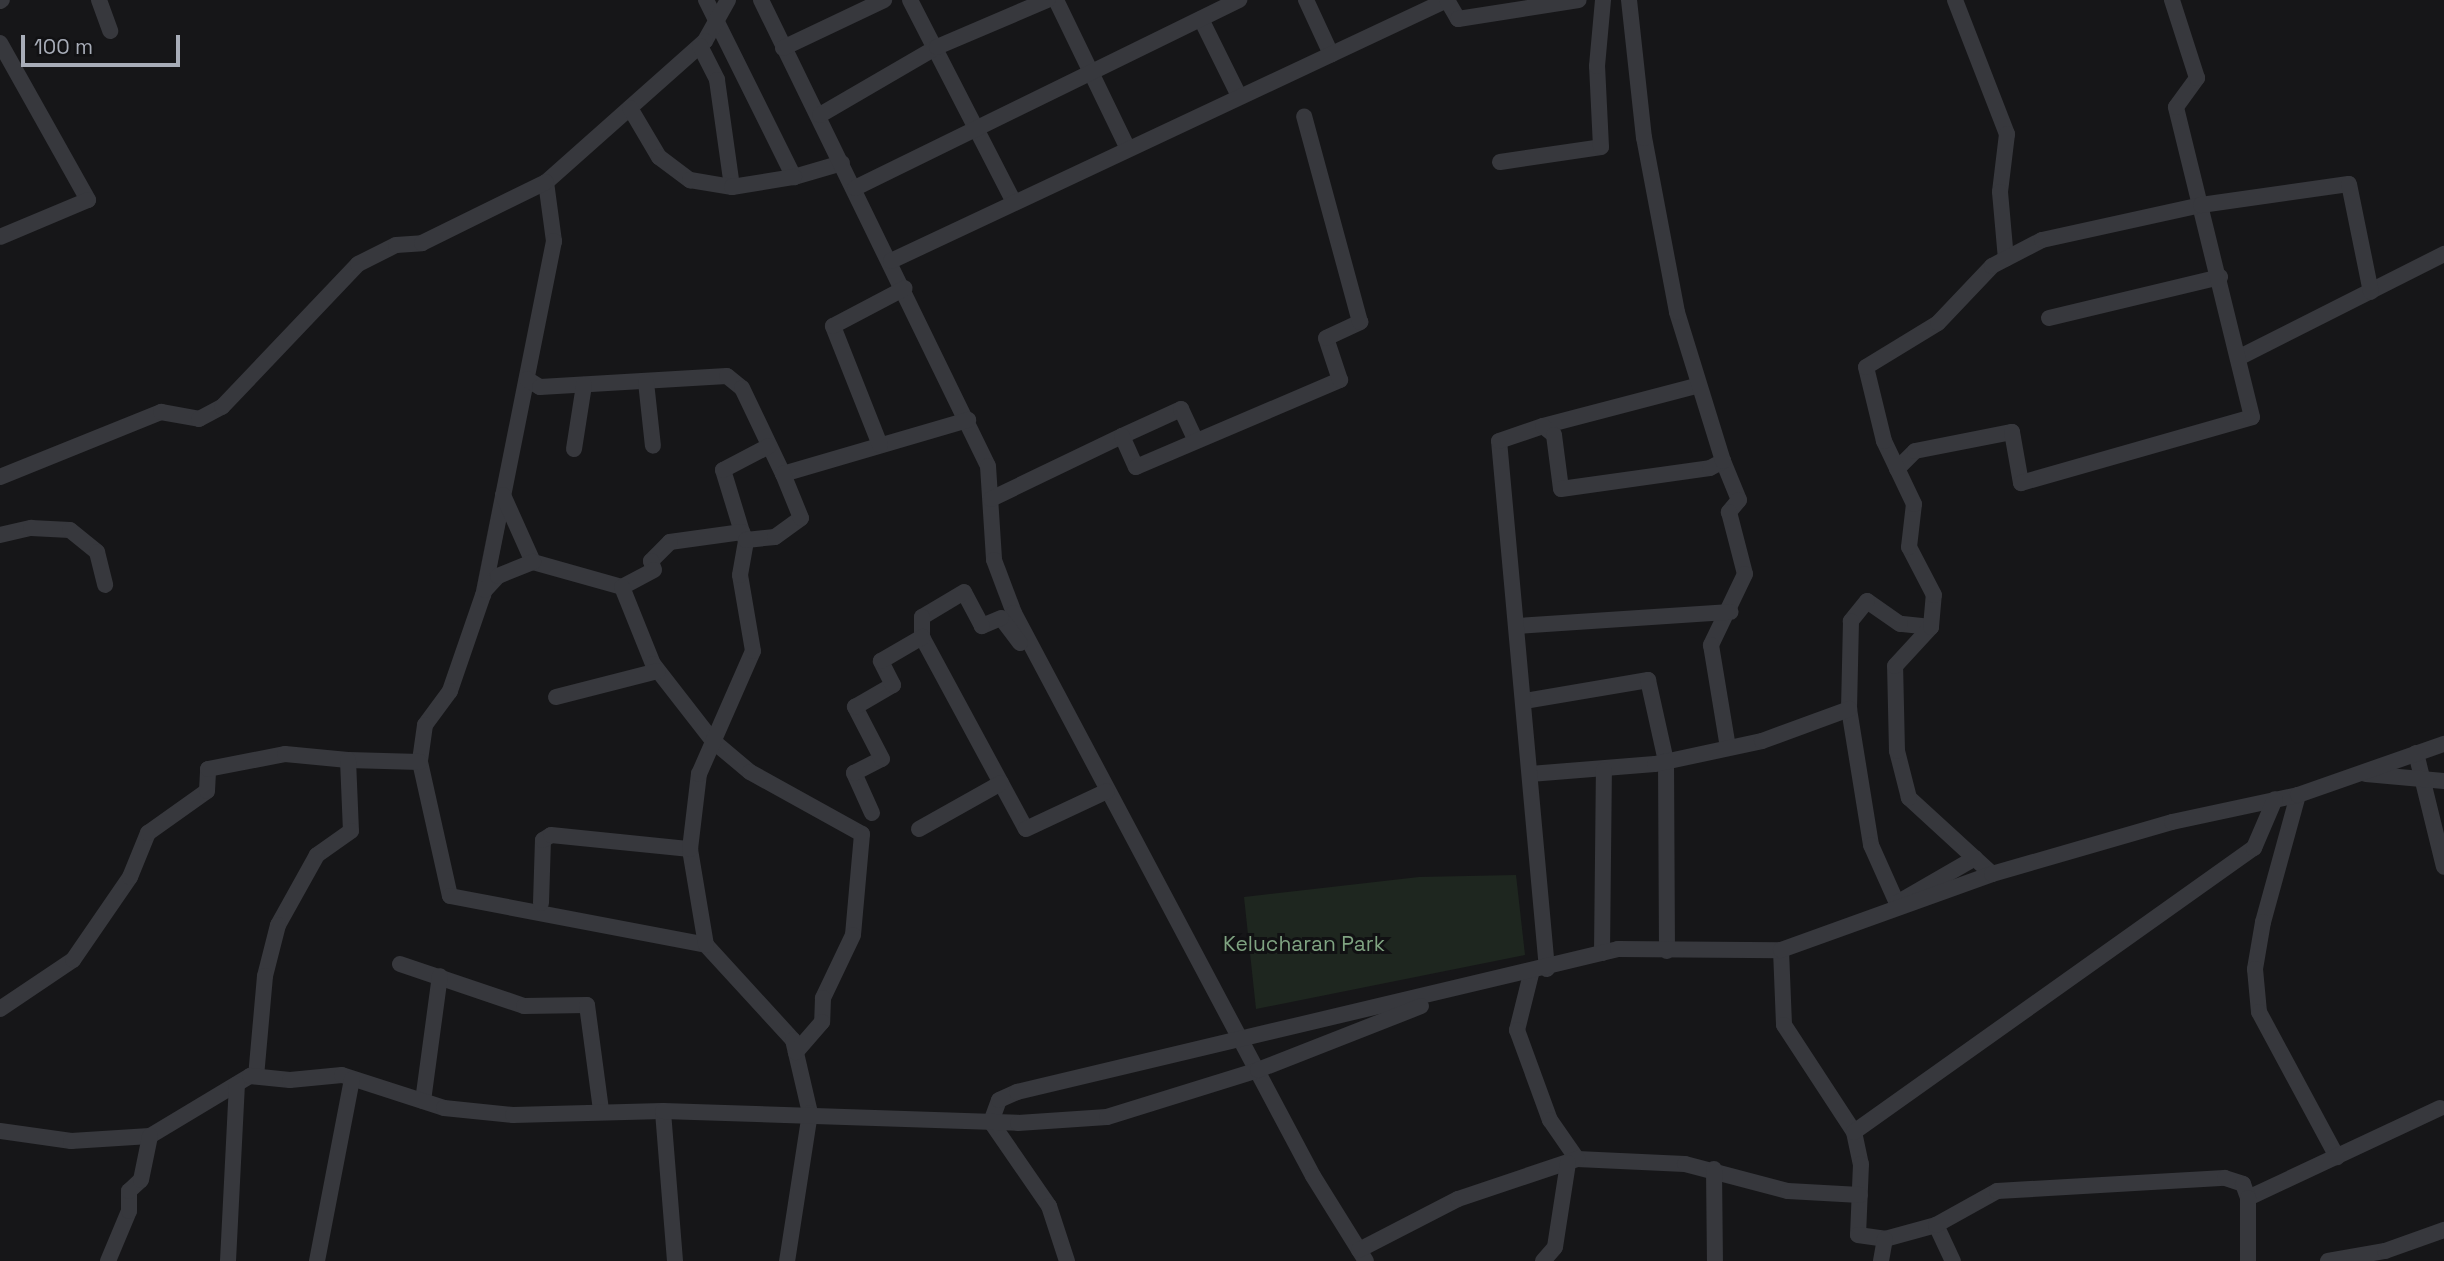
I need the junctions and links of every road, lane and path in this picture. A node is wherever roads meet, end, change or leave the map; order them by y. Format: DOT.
graph roads {
  1 [pos="99,0"];
  2 [pos="706,0"];
  3 [pos="728,0"];
  4 [pos="761,0"];
  5 [pos="884,0"];
  6 [pos="909,0"];
  7 [pos="1047,0"];
  8 [pos="1056,0"];
  9 [pos="1239,0"];
  10 [pos="1306,0"];
  11 [pos="1578,0"];
  12 [pos="1603,0"];
  13 [pos="1629,0"];
  14 [pos="1955,0"];
  15 [pos="2172,0"];
  16 [pos="1201,19"];
  17 [pos="717,26"];
  18 [pos="110,31"];
  19 [pos="0,43"];
  20 [pos="700,46"];
  21 [pos="937,47"];
  22 [pos="783,48"];
  23 [pos="1331,54"];
  24 [pos="1091,73"];
  25 [pos="1239,96"];
  26 [pos="630,108"];
  27 [pos="820,115"];
  28 [pos="1304,116"];
  29 [pos="976,129"];
  30 [pos="1128,149"];
  31 [pos="1500,162"];
  32 [pos="842,163"];
  33 [pos="794,177"];
  34 [pos="546,182"];
  35 [pos="732,187"];
  36 [pos="855,188"];
  37 [pos="1014,202"];
  38 [pos="2201,205"];
  39 [pos="0,237"];
  40 [pos="2444,254"];
  41 [pos="2006,258"];
  42 [pos="891,261"];
  43 [pos="2220,277"];
  44 [pos="905,288"];
  45 [pos="2371,292"];
  46 [pos="2049,318"];
  47 [pos="2238,358"];
  48 [pos="527,379"];
  49 [pos="646,382"];
  50 [pos="584,385"];
  51 [pos="1699,385"];
  52 [pos="968,420"];
  53 [pos="1543,426"];
  54 [pos="1122,436"];
  55 [pos="1196,441"];
  56 [pos="880,445"];
  57 [pos="653,446"];
  58 [pos="769,446"];
  59 [pos="574,449"];
  60 [pos="1723,461"];
  61 [pos="1897,469"];
  62 [pos="783,474"];
  63 [pos="0,477"];
  64 [pos="503,495"];
  65 [pos="992,499"];
  66 [pos="0,535"];
  67 [pos="744,536"];
  68 [pos="533,562"];
  69 [pos="105,585"];
  70 [pos="622,587"];
  71 [pos="484,592"];
  72 [pos="1731,612"];
  73 [pos="1518,626"];
  74 [pos="1931,627"];
  75 [pos="922,637"];
  76 [pos="1020,643"];
  77 [pos="658,671"];
  78 [pos="556,697"];
  79 [pos="1524,701"];
  80 [pos="1849,709"];
  81 [pos="713,741"];
  82 [pos="2444,744"];
  83 [pos="1728,748"];
  84 [pos="2416,753"];
  85 [pos="348,760"];
  86 [pos="1666,761"];
  87 [pos="420,762"];
  88 [pos="1604,770"];
  89 [pos="1530,774"];
  90 [pos="2364,774"];
  91 [pos="2421,781"];
  92 [pos="2444,781"];
  93 [pos="1001,783"];
  94 [pos="1107,792"];
  95 [pos="2298,795"];
  96 [pos="2276,799"];
  97 [pos="872,813"];
  98 [pos="919,829"];
  99 [pos="691,849"];
  100 [pos="1975,858"];
  101 [pos="2444,867"];
  102 [pos="1992,874"];
  103 [pos="541,903"];
  104 [pos="706,945"];
  105 [pos="1781,950"];
  106 [pos="1667,951"];
  107 [pos="1602,953"];
  108 [pos="400,964"];
  109 [pos="1547,969"];
  110 [pos="1531,974"];
  111 [pos="440,976"];
  112 [pos="1466,989"];
  113 [pos="0,1009"];
  114 [pos="1245,1037"];
  115 [pos="796,1052"];
  116 [pos="1258,1070"];
  117 [pos="256,1076"];
  118 [pos="352,1079"];
  119 [pos="237,1084"];
  120 [pos="423,1101"];
  121 [pos="2443,1109"];
  122 [pos="601,1110"];
  123 [pos="663,1111"];
  124 [pos="810,1113"];
  125 [pos="990,1122"];
  126 [pos="0,1132"];
  127 [pos="1854,1132"];
  128 [pos="150,1136"];
  129 [pos="2337,1157"];
  130 [pos="1573,1161"];
  131 [pos="1714,1169"];
  132 [pos="1860,1195"];
  133 [pos="2248,1198"];
  134 [pos="1936,1225"];
  135 [pos="2444,1230"];
  136 [pos="1885,1239"];
  137 [pos="1553,1254"];
  138 [pos="1363,1256"];
  139 [pos="2335,1260"];
  140 [pos="108,1261"];
  141 [pos="228,1261"];
  142 [pos="317,1261"];
  143 [pos="675,1261"];
  144 [pos="787,1261"];
  145 [pos="1067,1261"];
  146 [pos="1543,1261"];
  147 [pos="1715,1261"];
  148 [pos="1881,1261"];
  149 [pos="1953,1261"];
  150 [pos="2248,1261"];
  1 -- 18 [label="street"];
  2 -- 17 [label="street"];
  3 -- 17 [label="street"];
  4 -- 22 [label="street"];
  5 -- 22 [label="street"];
  6 -- 21 [label="street"];
  7 -- 21 [label="street"];
  8 -- 24 [label="street"];
  9 -- 16 [label="street"];
  10 -- 23 [label="street"];
  11 -- 23 [label="street"];
  12 -- 31 [label="street"];
  13 -- 51 [label="street"];
  14 -- 41 [label="street"];
  15 -- 38 [label="street"];
  16 -- 24 [label="street"];
  16 -- 25 [label="street"];
  17 -- 20 [label="street"];
  17 -- 33 [label="street"];
  19 -- 39 [label="street"];
  20 -- 26 [label="street"];
  20 -- 35 [label="street"];
  21 -- 27 [label="street"];
  21 -- 29 [label="street"];
  22 -- 27 [label="street"];
  23 -- 25 [label="street"];
  24 -- 29 [label="street"];
  24 -- 30 [label="street"];
  25 -- 30 [label="street"];
  26 -- 34 [label="street"];
  26 -- 35 [label="street"];
  27 -- 32 [label="street"];
  28 -- 55 [label="street"];
  29 -- 36 [label="street"];
  29 -- 37 [label="street"];
  30 -- 37 [label="street"];
  32 -- 33 [label="street"];
  32 -- 36 [label="street"];
  33 -- 35 [label="street"];
  34 -- 48 [label="street"];
  34 -- 63 [label="street"];
  36 -- 42 [label="street"];
  37 -- 42 [label="street"];
  38 -- 41 [label="street"];
  38 -- 43 [label="street"];
  38 -- 45 [label="street"];
  40 -- 45 [label="street"];
  41 -- 61 [label="street"];
  42 -- 44 [label="street"];
  43 -- 46 [label="street"];
  43 -- 47 [label="street"];
  44 -- 52 [label="street"];
  44 -- 56 [label="street"];
  45 -- 47 [label="street"];
  47 -- 61 [label="street"];
  48 -- 50 [label="street"];
  48 -- 64 [label="street"];
  49 -- 50 [label="street"];
  49 -- 57 [label="street"];
  49 -- 58 [label="street"];
  50 -- 59 [label="street"];
  51 -- 53 [label="street"];
  51 -- 60 [label="street"];
  52 -- 56 [label="street"];
  52 -- 65 [label="street"];
  53 -- 60 [label="street"];
  53 -- 73 [label="street"];
  54 -- 55 [label="street"];
  54 -- 55 [label="street"];
  54 -- 65 [label="street"];
  56 -- 62 [label="street"];
  58 -- 62 [label="street"];
  58 -- 67 [label="street"];
  60 -- 72 [label="street"];
  61 -- 74 [label="street"];
  62 -- 67 [label="street"];
  64 -- 68 [label="street"];
  64 -- 71 [label="street"];
  65 -- 94 [label="street"];
  66 -- 69 [label="street"];
  67 -- 70 [label="street"];
  67 -- 81 [label="street"];
  68 -- 70 [label="street"];
  68 -- 71 [label="street"];
  70 -- 77 [label="street"];
  71 -- 87 [label="street"];
  72 -- 73 [label="street"];
  72 -- 83 [label="street"];
  73 -- 79 [label="street"];
  74 -- 80 [label="street"];
  74 -- 100 [label="street"];
  75 -- 76 [label="street"];
  75 -- 93 [label="street"];
  75 -- 97 [label="street"];
  77 -- 78 [label="street"];
  77 -- 81 [label="street"];
  79 -- 86 [label="street"];
  79 -- 89 [label="street"];
  80 -- 83 [label="street"];
  80 -- 100 [label="street"];
  81 -- 99 [label="street"];
  81 -- 115 [label="street"];
  82 -- 84 [label="street"];
  83 -- 86 [label="street"];
  84 -- 90 [label="street"];
  84 -- 91 [label="street"];
  85 -- 87 [label="street"];
  85 -- 113 [label="street"];
  85 -- 117 [label="street"];
  86 -- 88 [label="street"];
  86 -- 106 [label="street"];
  87 -- 104 [label="street"];
  88 -- 89 [label="street"];
  88 -- 107 [label="street"];
  89 -- 109 [label="street"];
  90 -- 91 [label="street"];
  90 -- 95 [label="street"];
  91 -- 92 [label="street"];
  91 -- 101 [label="street"];
  93 -- 94 [label="street"];
  93 -- 98 [label="street"];
  94 -- 114 [label="street"];
  95 -- 96 [label="street"];
  95 -- 129 [label="street"];
  96 -- 102 [label="street"];
  96 -- 127 [label="street"];
  99 -- 103 [label="street"];
  99 -- 104 [label="street"];
  100 -- 102 [label="street"];
  102 -- 105 [label="street"];
  104 -- 115 [label="street"];
  105 -- 106 [label="street"];
  105 -- 127 [label="street"];
  106 -- 107 [label="street"];
  107 -- 109 [label="street"];
  108 -- 111 [label="street"];
  109 -- 110 [label="street"];
  110 -- 112 [label="street"];
  110 -- 130 [label="street"];
  111 -- 120 [label="street"];
  111 -- 122 [label="street"];
  112 -- 114 [label="street"];
  112 -- 116 [label="street"];
  114 -- 116 [label="street"];
  114 -- 125 [label="street"];
  115 -- 124 [label="street"];
  116 -- 125 [label="street"];
  116 -- 138 [label="street"];
  117 -- 118 [label="street"];
  117 -- 119 [label="street"];
  118 -- 120 [label="street"];
  118 -- 142 [label="street"];
  119 -- 128 [label="street"];
  119 -- 141 [label="street"];
  120 -- 122 [label="street"];
  121 -- 129 [label="street"];
  122 -- 123 [label="street"];
  123 -- 124 [label="street"];
  123 -- 143 [label="street"];
  124 -- 125 [label="street"];
  124 -- 144 [label="street"];
  125 -- 145 [label="street"];
  126 -- 128 [label="street"];
  127 -- 132 [label="street"];
  128 -- 140 [label="street"];
  129 -- 133 [label="street"];
  130 -- 131 [label="street"];
  130 -- 137 [label="street"];
  130 -- 138 [label="street"];
  131 -- 132 [label="street"];
  131 -- 147 [label="street"];
  132 -- 136 [label="street"];
  133 -- 134 [label="street"];
  133 -- 150 [label="street"];
  134 -- 136 [label="street"];
  134 -- 149 [label="street"];
  135 -- 139 [label="street"];
  136 -- 148 [label="street"];
  137 -- 146 [label="street"];
}
